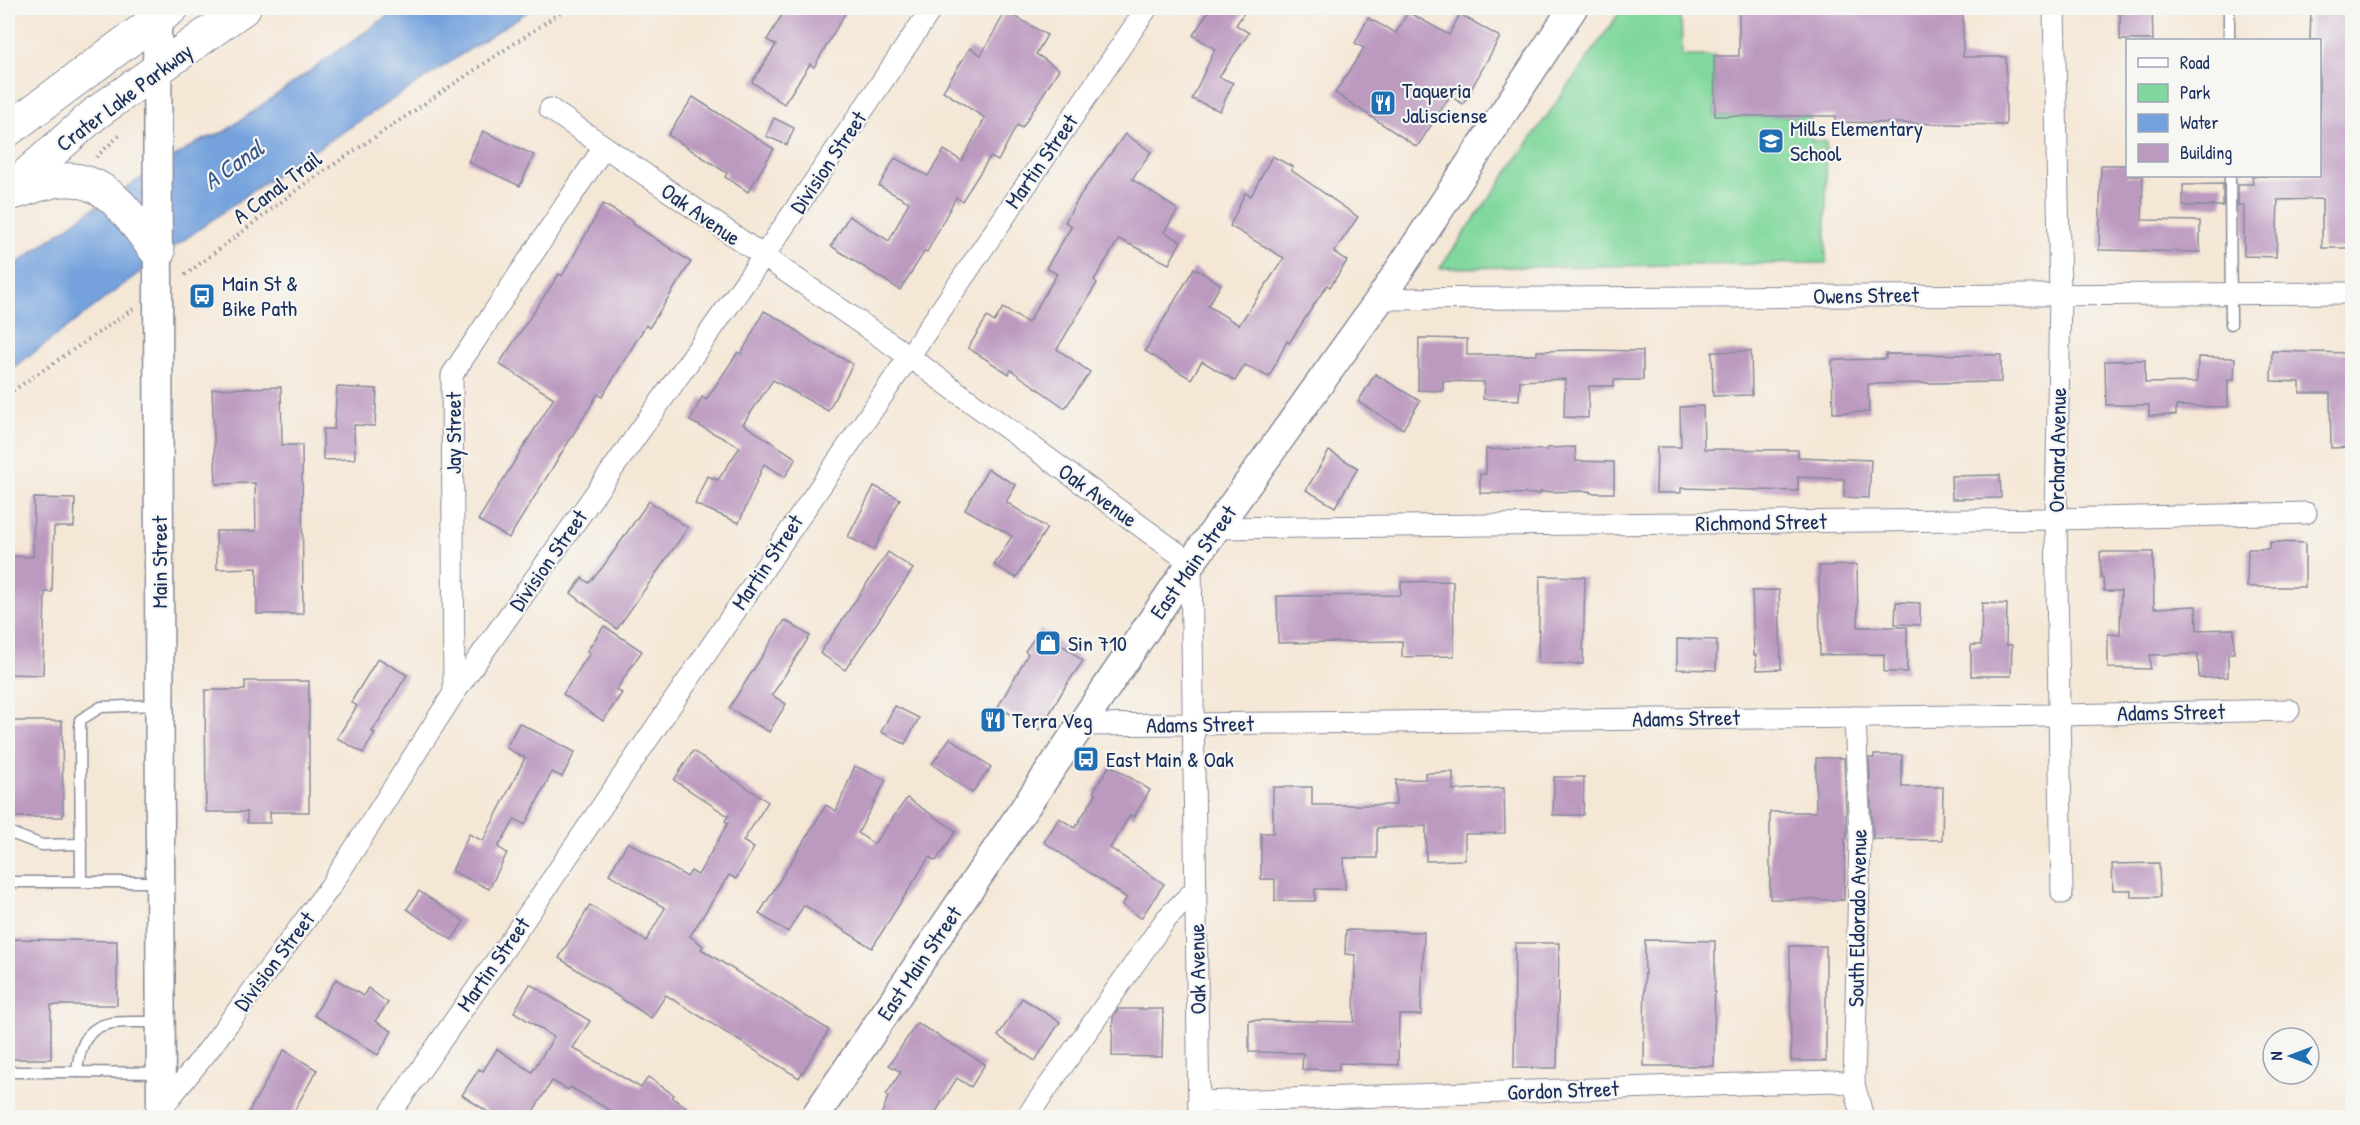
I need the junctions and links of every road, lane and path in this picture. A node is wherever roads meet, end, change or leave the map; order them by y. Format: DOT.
graph roads {
  1 [pos="244,8"];
  2 [pos="567,8"];
  3 [pos="932,8"];
  4 [pos="1147,8"];
  5 [pos="1573,8"];
  6 [pos="2054,8"];
  7 [pos="2229,8"];
  8 [pos="162,11"];
  9 [pos="2229,39"];
  10 [pos="158,69"];
  11 [pos="550,109"];
  12 [pos="8,130"];
  13 [pos="120,135"];
  14 [pos="604,147"];
  15 [pos="93,173"];
  16 [pos="2230,177"];
  17 [pos="8,193"];
  18 [pos="158,253"];
  19 [pos="763,257"];
  20 [pos="158,290"];
  21 [pos="2352,292"];
  22 [pos="2060,293"];
  23 [pos="2231,293"];
  24 [pos="1380,299"];
  25 [pos="2231,324"];
  26 [pos="907,355"];
  27 [pos="8,394"];
  28 [pos="2306,513"];
  29 [pos="2056,519"];
  30 [pos="1216,528"];
  31 [pos="1191,562"];
  32 [pos="454,693"];
  33 [pos="159,705"];
  34 [pos="2289,710"];
  35 [pos="2060,715"];
  36 [pos="1855,717"];
  37 [pos="1192,724"];
  38 [pos="1082,725"];
  39 [pos="8,831"];
  40 [pos="81,844"];
  41 [pos="8,882"];
  42 [pos="81,882"];
  43 [pos="160,882"];
  44 [pos="1195,890"];
  45 [pos="2062,893"];
  46 [pos="160,1022"];
  47 [pos="8,1072"];
  48 [pos="77,1072"];
  49 [pos="160,1073"];
  50 [pos="1854,1084"];
  51 [pos="1199,1110"];
  52 [pos="160,1114"];
  53 [pos="387,1118"];
  54 [pos="814,1118"];
  55 [pos="1026,1118"];
  56 [pos="1863,1118"];
  1 -- 10 [label="main road, Crater Lake Parkway"];
  2 -- 20 [label="path, A Canal Trail"];
  3 -- 19 [label="street, Division Street"];
  4 -- 26 [label="street, Martin Street"];
  5 -- 24 [label="street, East Main Street"];
  6 -- 22 [label="street, Orchard Avenue"];
  7 -- 9 [label="lane"];
  8 -- 10 [label="street, Main Street"];
  8 -- 12 [label="main road, Crater Lake Parkway"];
  10 -- 17 [label="main road, Crater Lake Parkway"];
  10 -- 18 [label="street, Main Street"];
  11 -- 14 [label="street, Oak Avenue"];
  13 -- 15 [label="path"];
  14 -- 19 [label="street, Oak Avenue"];
  14 -- 32 [label="street, Jay Street"];
  15 -- 17 [label="main road"];
  15 -- 18 [label="main road"];
  16 -- 23 [label="lane"];
  18 -- 20 [label="street, Main Street"];
  19 -- 26 [label="street, Oak Avenue"];
  19 -- 32 [label="street, Division Street"];
  20 -- 27 [label="path, A Canal Trail"];
  20 -- 33 [label="street, Main Street"];
  21 -- 23 [label="street, Owens Street"];
  22 -- 23 [label="street, Owens Street"];
  22 -- 24 [label="street, Owens Street"];
  22 -- 29 [label="street, Orchard Avenue"];
  23 -- 25 [label="lane"];
  24 -- 30 [label="street, East Main Street"];
  26 -- 31 [label="street, Oak Avenue"];
  26 -- 53 [label="street, Martin Street"];
  28 -- 29 [label="street, Richmond Street"];
  29 -- 30 [label="street, Richmond Street"];
  29 -- 35 [label="street, Orchard Avenue"];
  30 -- 31 [label="street, East Main Street"];
  31 -- 37 [label="street, Oak Avenue"];
  31 -- 38 [label="street, East Main Street"];
  32 -- 52 [label="street, Division Street"];
  33 -- 40 [label="lane"];
  33 -- 43 [label="street, Main Street"];
  34 -- 35 [label="street, Adams Street"];
  35 -- 36 [label="street, Adams Street"];
  35 -- 45 [label="street, Orchard Avenue"];
  36 -- 37 [label="street, Adams Street"];
  36 -- 50 [label="street, South Eldorado Avenue"];
  37 -- 38 [label="street, Adams Street"];
  37 -- 44 [label="street, Oak Avenue"];
  38 -- 54 [label="street, East Main Street"];
  39 -- 40 [label="lane"];
  40 -- 42 [label="lane"];
  41 -- 42 [label="lane"];
  42 -- 43 [label="lane"];
  43 -- 46 [label="street, Main Street"];
  44 -- 51 [label="street, Oak Avenue"];
  44 -- 55 [label="street"];
  46 -- 48 [label="lane"];
  46 -- 49 [label="street, Main Street"];
  47 -- 48 [label="lane"];
  48 -- 49 [label="lane"];
  49 -- 52 [label="street, Main Street"];
  50 -- 51 [label="street, Gordon Street"];
  50 -- 56 [label="street, South Eldorado Avenue"];
}
